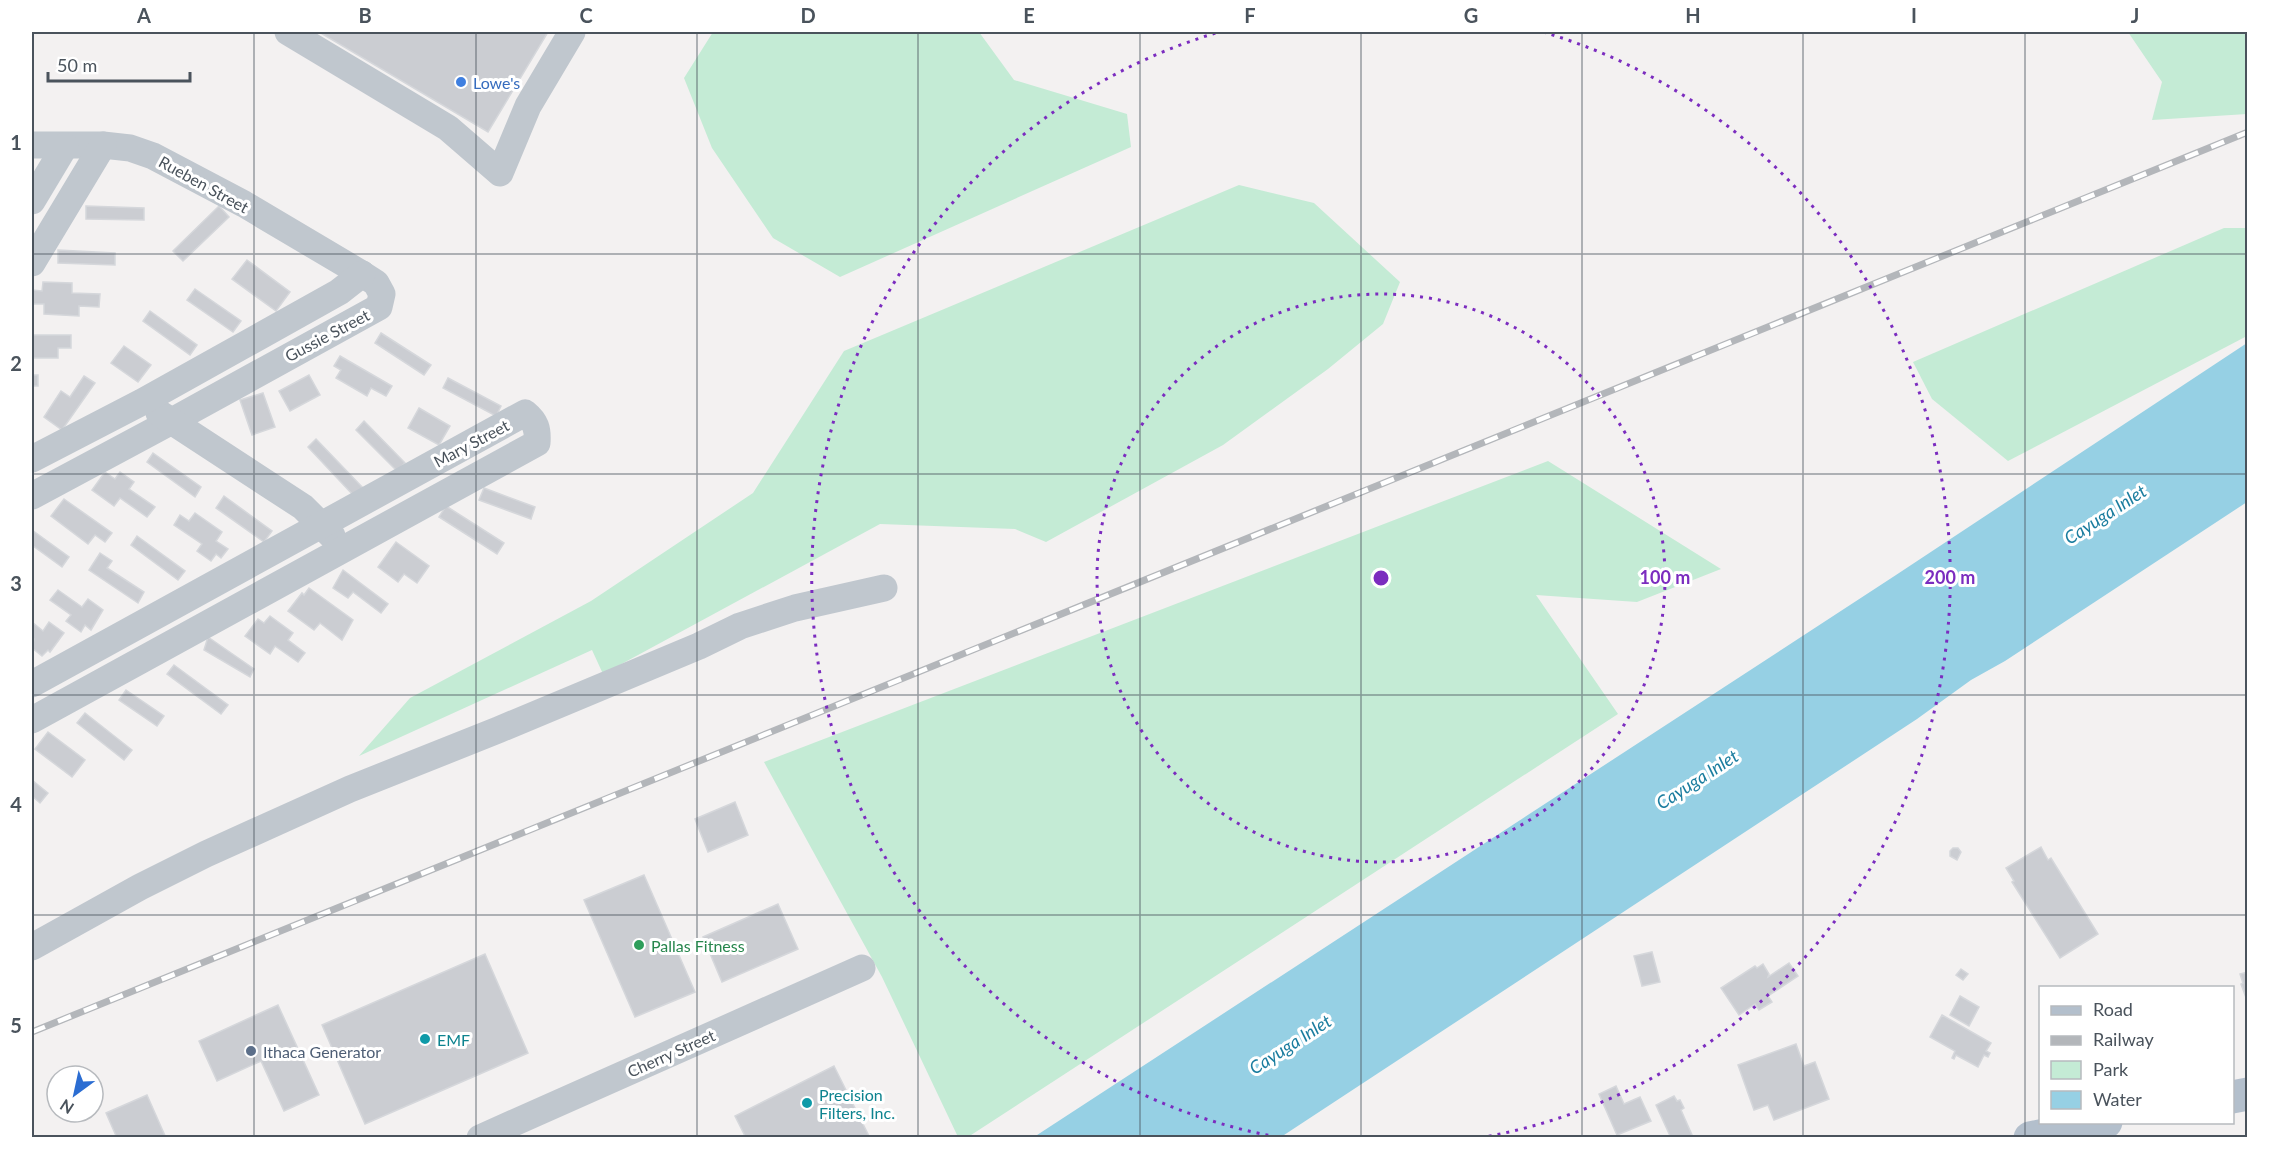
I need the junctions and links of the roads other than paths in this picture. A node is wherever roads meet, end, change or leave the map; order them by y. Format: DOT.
graph roads {
  1 [pos="288,32"];
  2 [pos="572,32"];
  3 [pos="103,145"];
  4 [pos="32,146"];
  5 [pos="65,146"];
  6 [pos="32,201"];
  7 [pos="32,263"];
  8 [pos="362,274"];
  9 [pos="142,402"];
  10 [pos="172,421"];
  11 [pos="32,459"];
  12 [pos="32,496"];
  13 [pos="320,525"];
  14 [pos="345,549"];
  15 [pos="884,588"];
  16 [pos="32,684"];
  17 [pos="32,720"];
  18 [pos="32,947"];
  19 [pos="862,968"];
  20 [pos="2096,1124"];
  21 [pos="480,1137"];
  22 [pos="2030,1137"];
  1 -- 2 [label="street"];
  3 -- 5 [label="street, Rueben Street"];
  3 -- 7 [label="street"];
  3 -- 8 [label="street, Rueben Street"];
  4 -- 5 [label="street, Rueben Street"];
  5 -- 6 [label="street"];
  8 -- 9 [label="street, Gussie Street"];
  8 -- 10 [label="street, Gussie Street"];
  9 -- 10 [label="street"];
  9 -- 11 [label="street, Gussie Street"];
  10 -- 12 [label="street, Gussie Street"];
  10 -- 13 [label="street"];
  13 -- 14 [label="street"];
  13 -- 14 [label="street, Mary Street"];
  13 -- 16 [label="street, Mary Street"];
  14 -- 17 [label="street, Mary Street"];
  15 -- 18 [label="street"];
  19 -- 21 [label="street, Cherry Street"];
  20 -- 22 [label="main road"];
}
